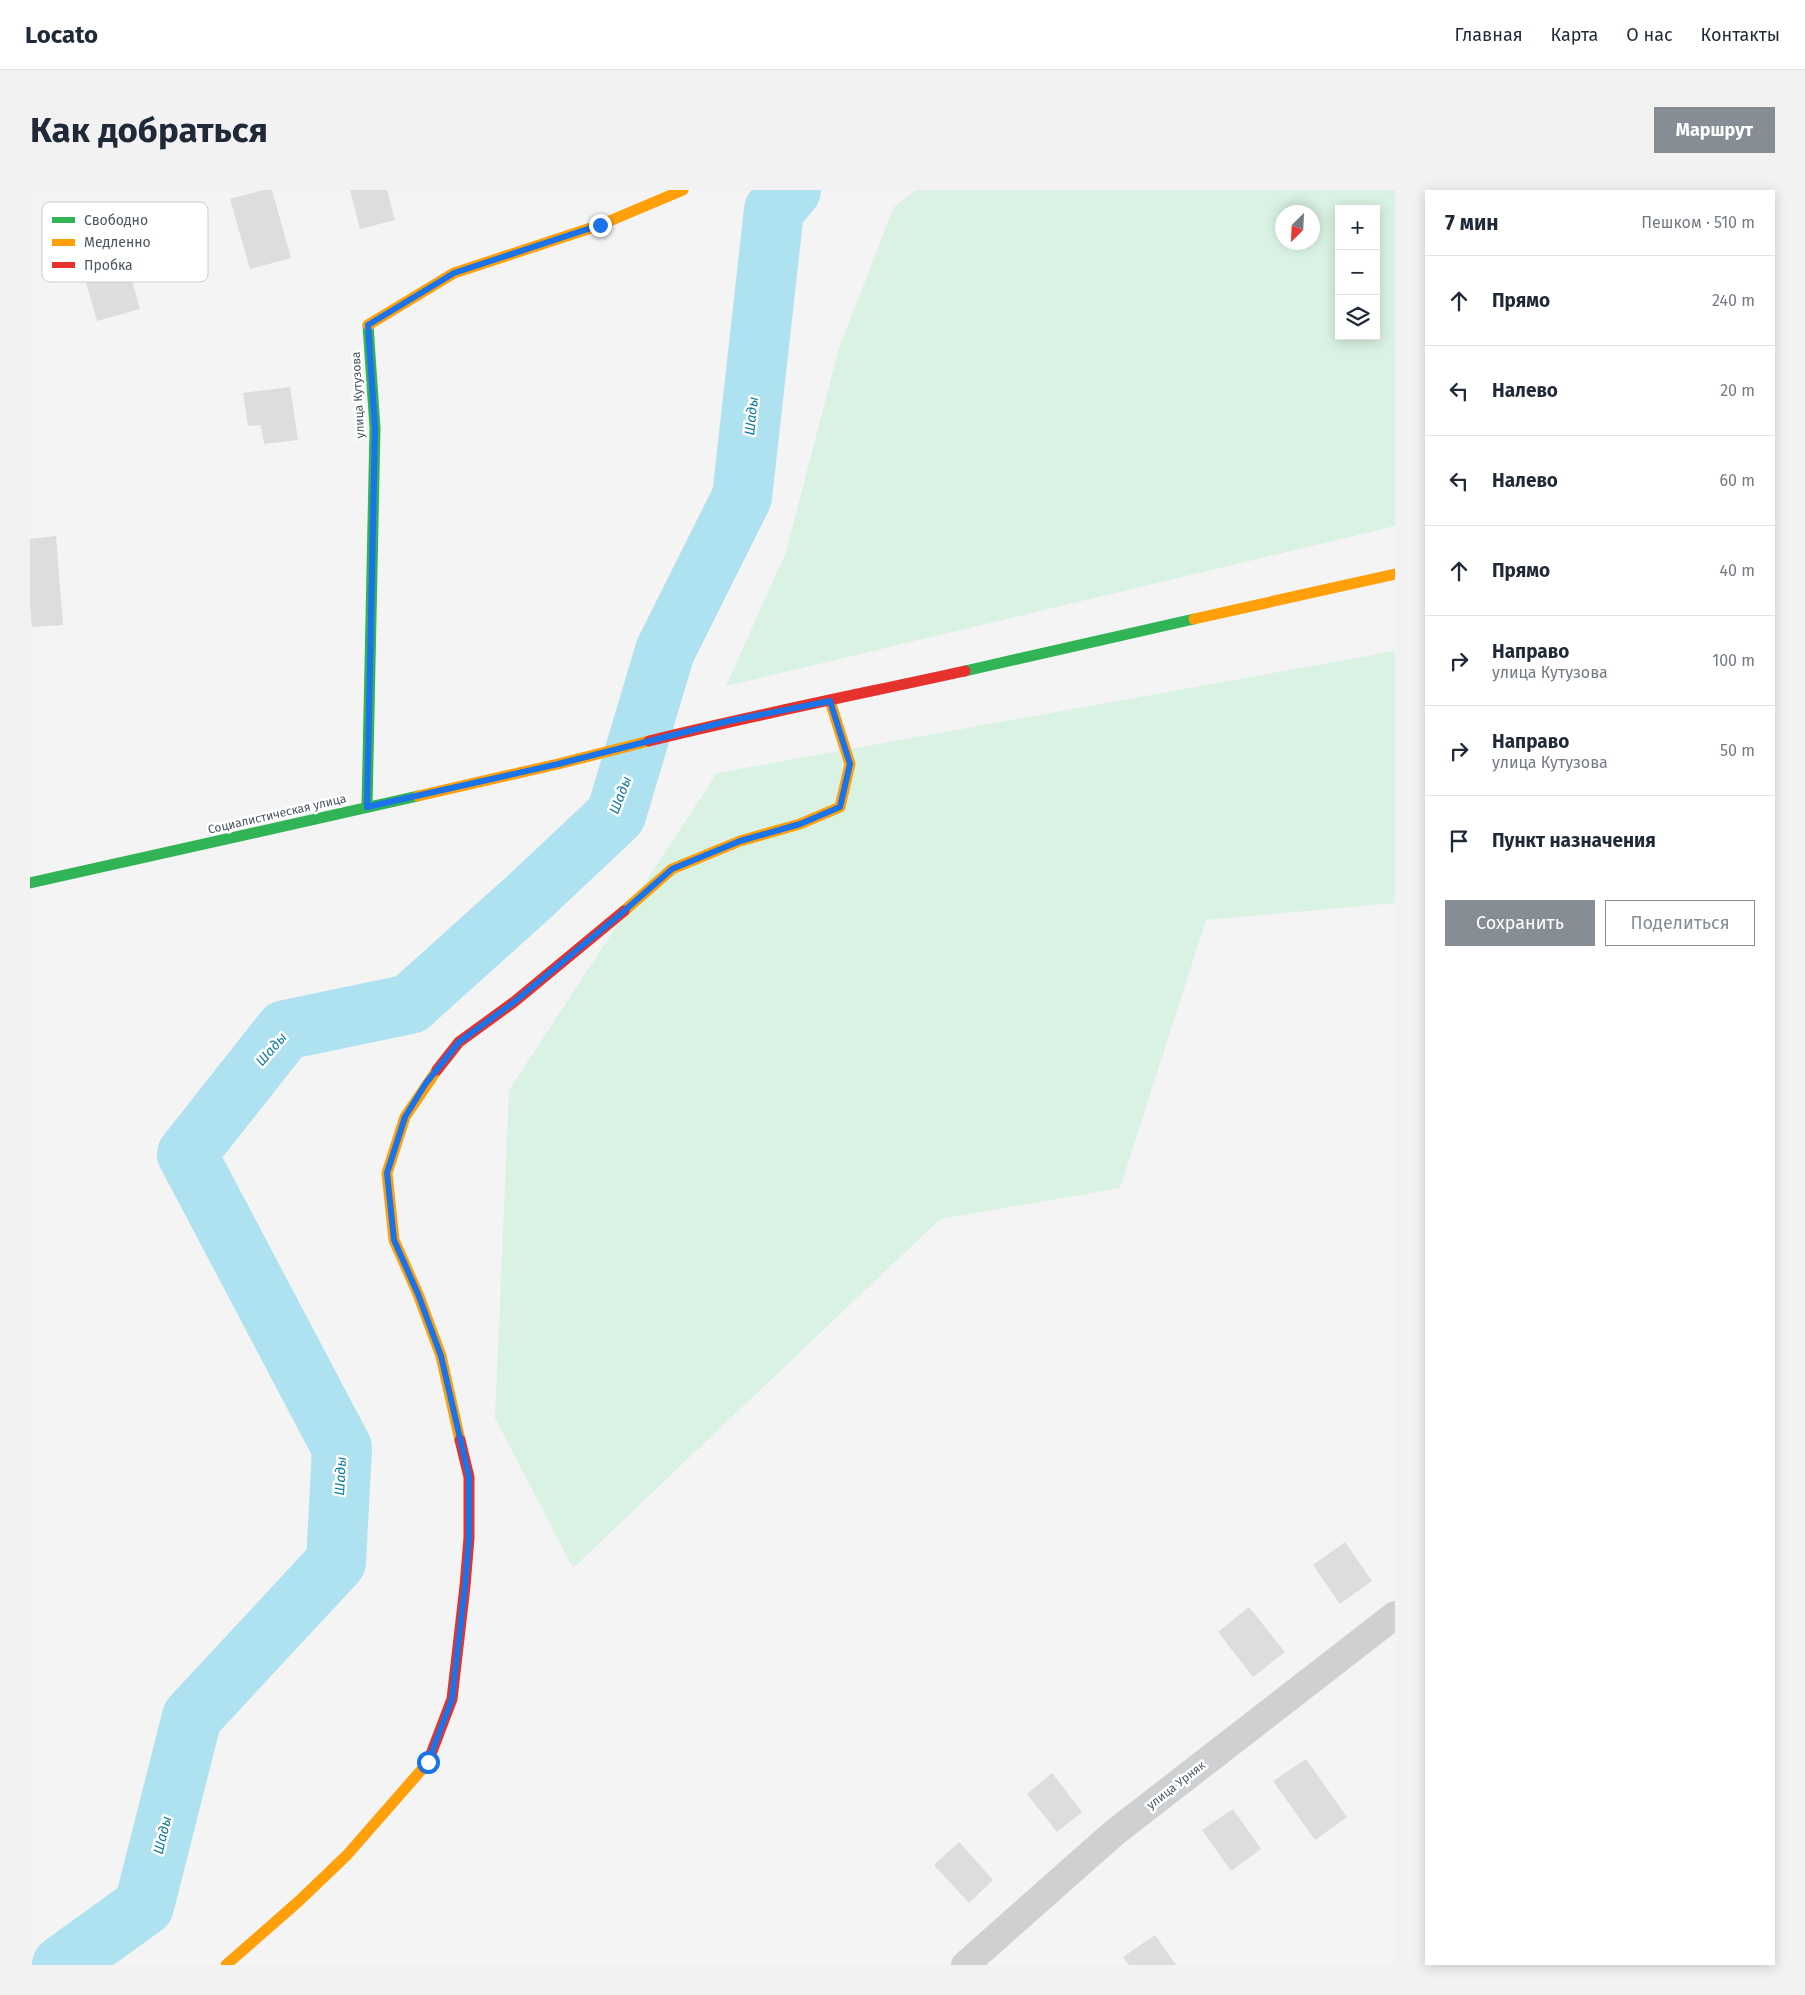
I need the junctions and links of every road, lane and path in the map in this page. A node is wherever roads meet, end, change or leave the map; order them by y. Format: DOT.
graph roads {
  1 [pos="683,190"];
  2 [pos="1395,574"];
  3 [pos="830,701"];
  4 [pos="367,807"];
  5 [pos="30,883"];
  6 [pos="1395,1615"];
  7 [pos="226,1965"];
  8 [pos="965,1965"];
  1 -- 4 [label="street, улица Кутузова"];
  2 -- 3 [label="street, Социалистическая улица"];
  3 -- 4 [label="street, Социалистическая улица"];
  3 -- 7 [label="street"];
  4 -- 5 [label="street, Социалистическая улица"];
  6 -- 8 [label="street, улица Урняк"];
}
